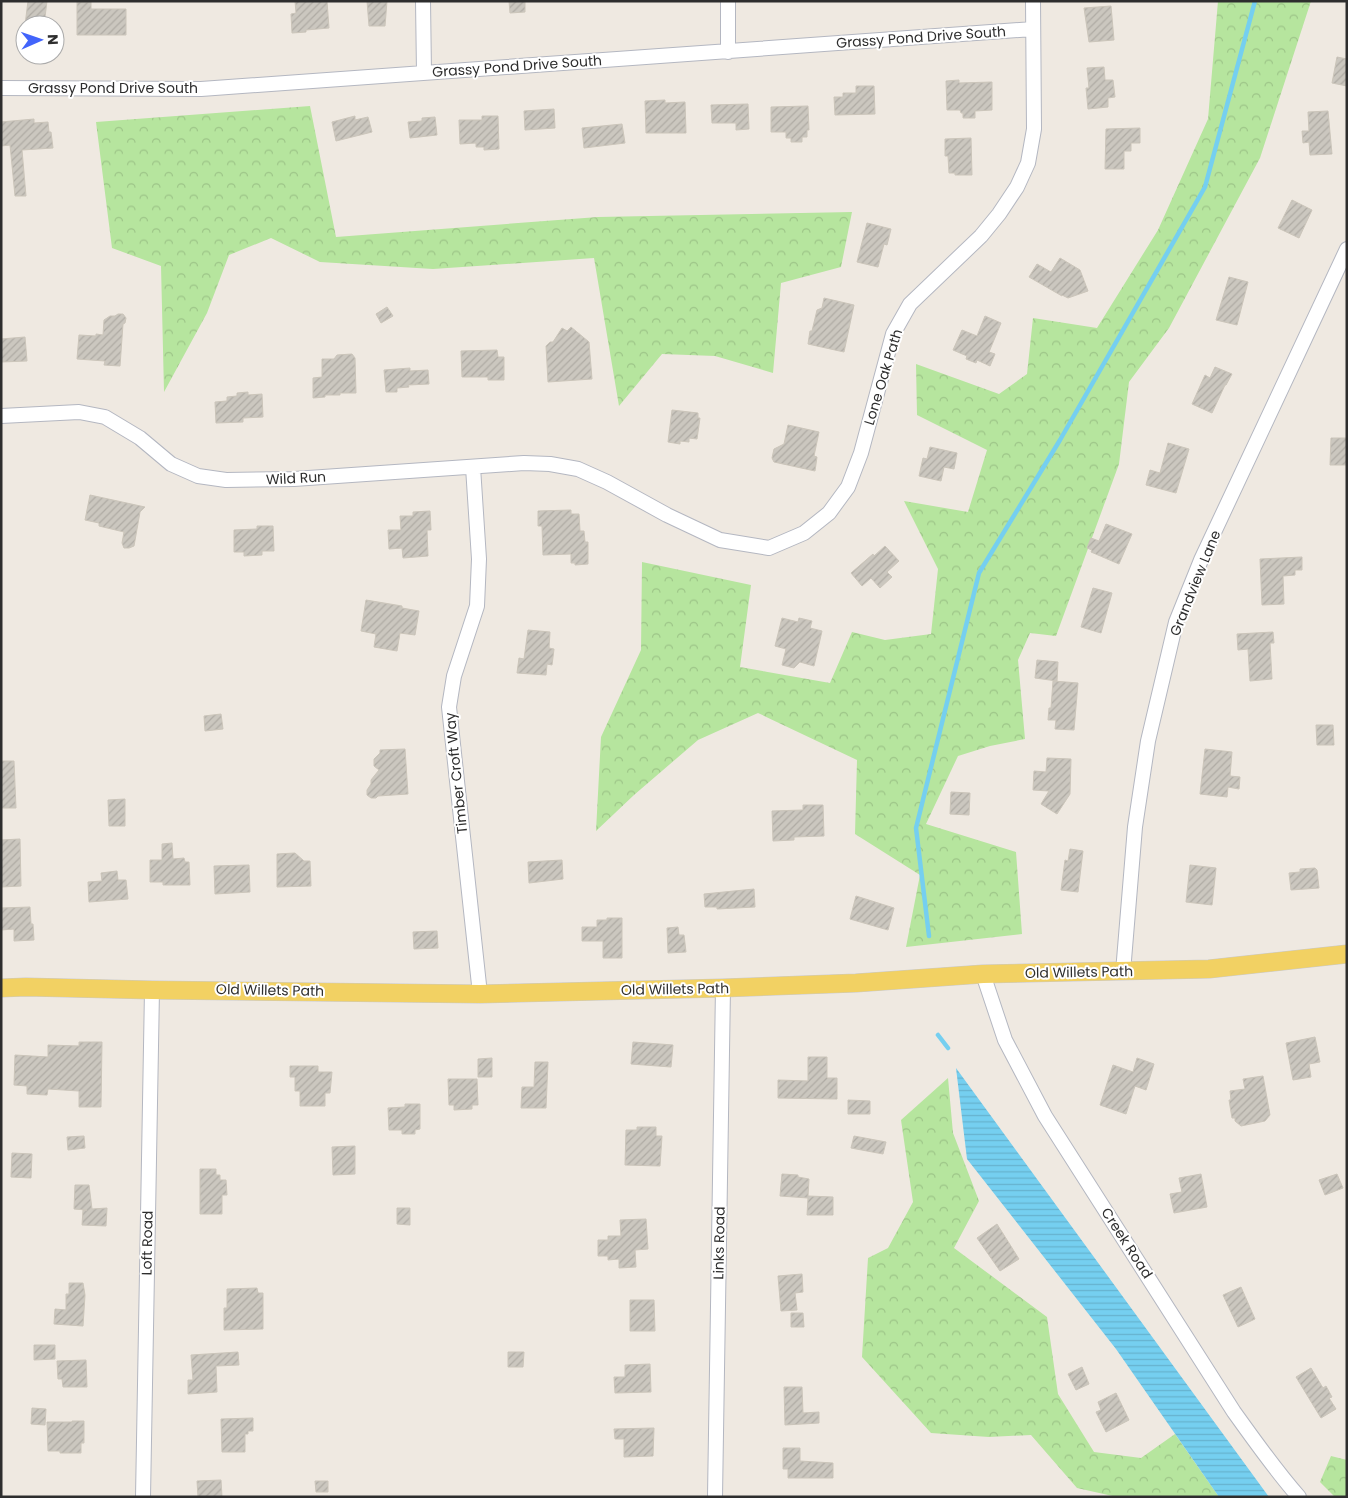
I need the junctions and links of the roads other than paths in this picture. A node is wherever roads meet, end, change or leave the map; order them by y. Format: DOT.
graph roads {
  1 [pos="423,1"];
  2 [pos="728,1"];
  3 [pos="1032,1"];
  4 [pos="1033,30"];
  5 [pos="728,52"];
  6 [pos="424,73"];
  7 [pos="1,88"];
  8 [pos="1347,249"];
  9 [pos="1,416"];
  10 [pos="473,467"];
  11 [pos="607,482"];
  12 [pos="1347,954"];
  13 [pos="1123,972"];
  14 [pos="983,974"];
  15 [pos="1,988"];
  16 [pos="723,988"];
  17 [pos="152,990"];
  18 [pos="480,994"];
  19 [pos="143,1497"];
  20 [pos="715,1497"];
  21 [pos="1299,1497"];
  1 -- 6 [label="street"];
  2 -- 5 [label="street"];
  3 -- 4 [label="street, Lone Oak Path"];
  4 -- 5 [label="street, Grassy Pond Drive South"];
  4 -- 11 [label="street, Lone Oak Path"];
  5 -- 6 [label="street, Grassy Pond Drive South"];
  6 -- 7 [label="street, Grassy Pond Drive South"];
  8 -- 13 [label="street, Grandview Lane"];
  9 -- 10 [label="street, Wild Run"];
  10 -- 11 [label="street, Wild Run"];
  10 -- 18 [label="street, Timber Croft Way"];
  12 -- 13 [label="main road, Old Willets Path"];
  13 -- 14 [label="main road, Old Willets Path"];
  14 -- 16 [label="main road, Old Willets Path"];
  14 -- 21 [label="street, Creek Road"];
  15 -- 17 [label="main road, Old Willets Path"];
  16 -- 18 [label="main road, Old Willets Path"];
  16 -- 20 [label="street, Links Road"];
  17 -- 18 [label="main road, Old Willets Path"];
  17 -- 19 [label="street, Loft Road"];
}
